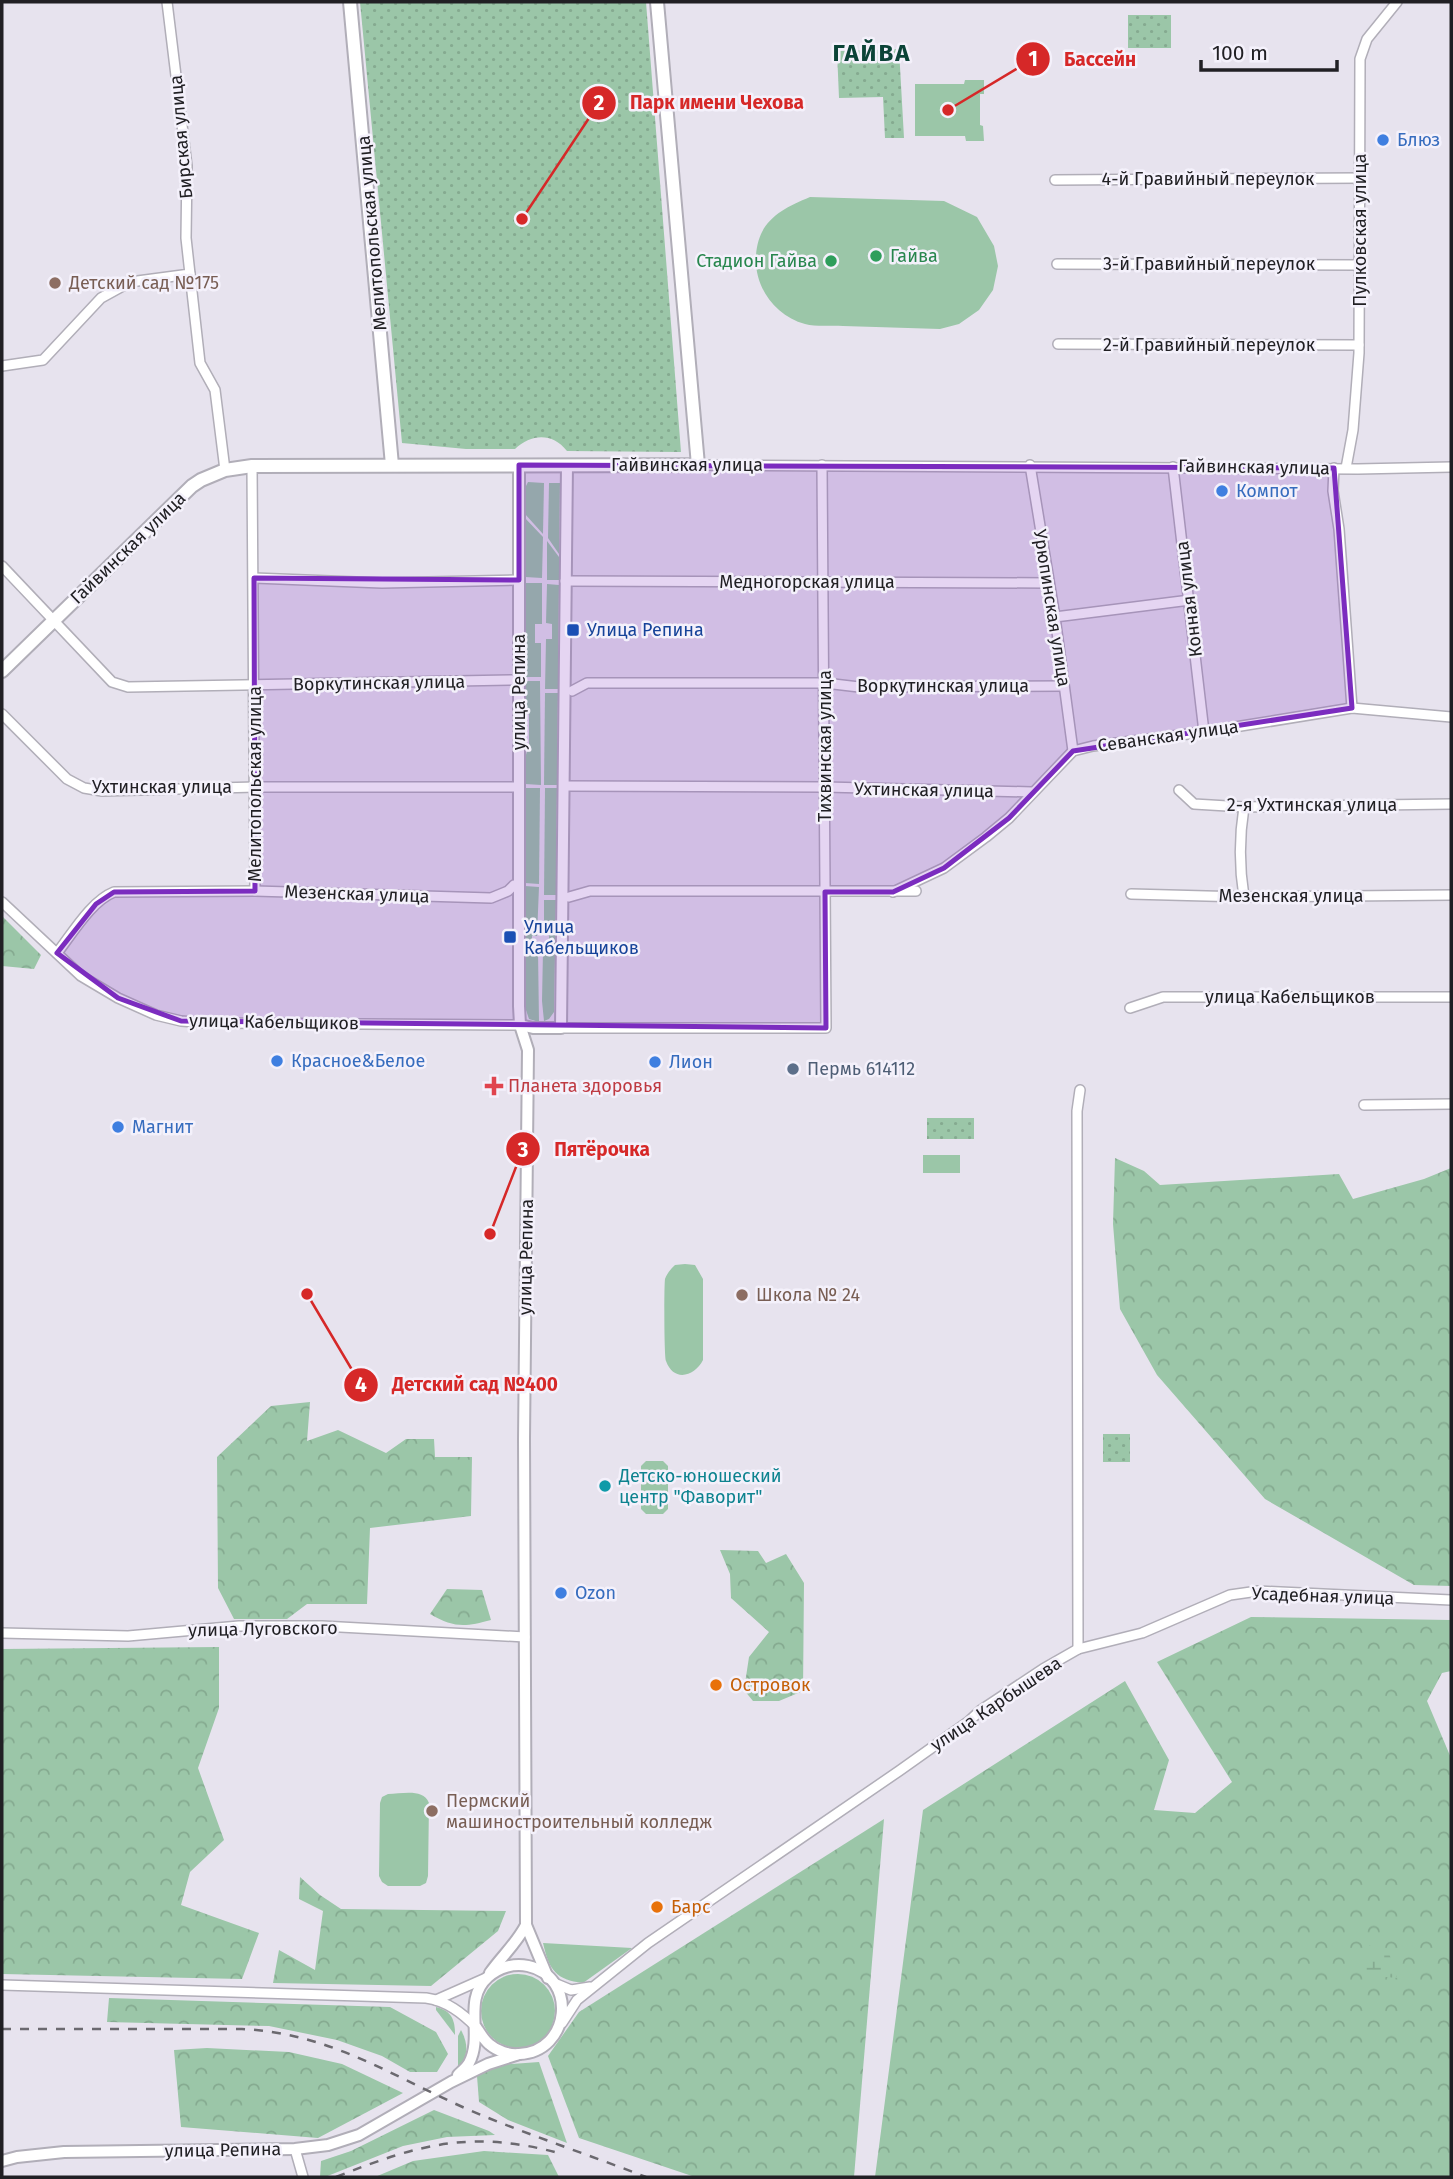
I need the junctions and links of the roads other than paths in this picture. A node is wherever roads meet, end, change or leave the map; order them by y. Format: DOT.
graph roads {
  1 [pos="167,2"];
  2 [pos="350,2"];
  3 [pos="656,2"];
  4 [pos="1397,2"];
  5 [pos="1361,177"];
  6 [pos="1055,180"];
  7 [pos="1057,264"];
  8 [pos="1360,265"];
  9 [pos="190,274"];
  10 [pos="1058,344"];
  11 [pos="1359,345"];
  12 [pos="2,366"];
  13 [pos="392,465"];
  14 [pos="519,465"];
  15 [pos="567,465"];
  16 [pos="698,465"];
  17 [pos="822,465"];
  18 [pos="1030,465"];
  19 [pos="252,466"];
  20 [pos="1173,467"];
  21 [pos="1451,467"];
  22 [pos="1334,468"];
  23 [pos="1346,468"];
  24 [pos="225,470"];
  25 [pos="2,566"];
  26 [pos="254,578"];
  27 [pos="519,580"];
  28 [pos="565,581"];
  29 [pos="823,582"];
  30 [pos="1048,583"];
  31 [pos="1190,600"];
  32 [pos="1055,617"];
  33 [pos="54,621"];
  34 [pos="2,671"];
  35 [pos="513,680"];
  36 [pos="825,683"];
  37 [pos="254,685"];
  38 [pos="1064,686"];
  39 [pos="572,691"];
  40 [pos="1352,708"];
  41 [pos="2,714"];
  42 [pos="1451,716"];
  43 [pos="1204,732"];
  44 [pos="1073,751"];
  45 [pos="564,786"];
  46 [pos="256,787"];
  47 [pos="519,787"];
  48 [pos="825,787"];
  49 [pos="1179,790"];
  50 [pos="1032,792"];
  51 [pos="1451,804"];
  52 [pos="1244,807"];
  53 [pos="514,885"];
  54 [pos="255,891"];
  55 [pos="916,891"];
  56 [pos="825,892"];
  57 [pos="893,892"];
  58 [pos="1130,894"];
  59 [pos="1451,895"];
  60 [pos="569,897"];
  61 [pos="1244,897"];
  62 [pos="2,902"];
  63 [pos="57,953"];
  64 [pos="1451,997"];
  65 [pos="1130,1008"];
  66 [pos="520,1025"];
  67 [pos="542,1028"];
  68 [pos="561,1028"];
  69 [pos="826,1028"];
  70 [pos="528,1050"];
  71 [pos="1080,1090"];
  72 [pos="1451,1104"];
  73 [pos="1364,1105"];
  74 [pos="1451,1600"];
  75 [pos="2,1633"];
  76 [pos="525,1637"];
  77 [pos="1079,1649"];
  78 [pos="526,1925"];
  79 [pos="488,1977"];
  80 [pos="551,1980"];
  81 [pos="2,1985"];
  82 [pos="595,1986"];
  83 [pos="436,2000"];
  84 [pos="561,2024"];
  85 [pos="476,2027"];
  86 [pos="519,2054"];
  87 [pos="451,2082"];
  88 [pos="295,2148"];
  89 [pos="2,2161"];
  90 [pos="303,2177"];
  1 -- 9 [label="street, Бирская улица"];
  2 -- 13 [label="main road, Мелитопольская улица"];
  3 -- 16 [label="main road"];
  4 -- 5 [label="street, Пулковская улица"];
  5 -- 6 [label="street, 4-й Гравийный переулок"];
  5 -- 8 [label="street, Пулковская улица"];
  7 -- 8 [label="street, 3-й Гравийный переулок"];
  8 -- 11 [label="street, Пулковская улица"];
  9 -- 12 [label="street"];
  9 -- 24 [label="street, Бирская улица"];
  10 -- 11 [label="street, 2-й Гравийный переулок"];
  11 -- 23 [label="street, Пулковская улица"];
  13 -- 14 [label="main road, Гайвинская улица"];
  13 -- 19 [label="main road, Гайвинская улица"];
  14 -- 15 [label="main road, Гайвинская улица"];
  14 -- 27 [label="street, улица Репина"];
  15 -- 16 [label="main road, Гайвинская улица"];
  15 -- 28 [label="street"];
  16 -- 17 [label="street, Гайвинская улица"];
  17 -- 18 [label="street, Гайвинская улица"];
  17 -- 29 [label="street, Тихвинская улица"];
  18 -- 20 [label="street, Гайвинская улица"];
  18 -- 30 [label="street, Урюпинская улица"];
  19 -- 24 [label="main road, Гайвинская улица"];
  19 -- 26 [label="street, Мелитопольская улица"];
  20 -- 22 [label="street, Гайвинская улица"];
  20 -- 31 [label="street, Конная улица"];
  21 -- 23 [label="street, Гайвинская улица"];
  22 -- 23 [label="street, Гайвинская улица"];
  22 -- 40 [label="street"];
  24 -- 33 [label="main road, Гайвинская улица"];
  25 -- 33 [label="street, Воркутинская улица"];
  26 -- 27 [label="street"];
  26 -- 37 [label="street, Мелитопольская улица"];
  27 -- 47 [label="street, улица Репина"];
  28 -- 29 [label="street, Медногорская улица"];
  28 -- 45 [label="street"];
  29 -- 30 [label="street, Медногорская улица"];
  29 -- 36 [label="street, Тихвинская улица"];
  30 -- 32 [label="street, Урюпинская улица"];
  31 -- 32 [label="street"];
  31 -- 43 [label="street, Конная улица"];
  32 -- 38 [label="street, Урюпинская улица"];
  33 -- 34 [label="main road, Гайвинская улица"];
  33 -- 37 [label="street, Воркутинская улица"];
  35 -- 37 [label="street, Воркутинская улица"];
  36 -- 38 [label="street, Воркутинская улица"];
  36 -- 39 [label="street, Воркутинская улица"];
  36 -- 48 [label="street, Тихвинская улица"];
  37 -- 46 [label="street, Мелитопольская улица"];
  38 -- 44 [label="street, Урюпинская улица"];
  40 -- 42 [label="street, Севанская улица"];
  40 -- 43 [label="street, Севанская улица"];
  41 -- 46 [label="street, Ухтинская улица"];
  43 -- 44 [label="street, Севанская улица"];
  44 -- 50 [label="street, Севанская улица"];
  45 -- 48 [label="street, Ухтинская улица"];
  45 -- 68 [label="street"];
  46 -- 47 [label="street, Ухтинская улица"];
  46 -- 54 [label="street, Мелитопольская улица"];
  47 -- 66 [label="street, улица Репина"];
  48 -- 50 [label="street, Ухтинская улица"];
  48 -- 56 [label="street, Тихвинская улица"];
  49 -- 52 [label="street, 2-я Ухтинская улица"];
  50 -- 57 [label="street, Севанская улица"];
  51 -- 52 [label="street, 2-я Ухтинская улица"];
  52 -- 61 [label="street"];
  53 -- 54 [label="street, Мезенская улица"];
  54 -- 63 [label="street, Мезенская улица"];
  55 -- 57 [label="street"];
  56 -- 57 [label="street"];
  56 -- 60 [label="street"];
  56 -- 69 [label="street, Тихвинская улица"];
  58 -- 61 [label="street, Мезенская улица"];
  59 -- 61 [label="street, Мезенская улица"];
  62 -- 63 [label="street, улица Кабельщиков"];
  63 -- 66 [label="street, улица Кабельщиков"];
  64 -- 65 [label="street, улица Кабельщиков"];
  66 -- 67 [label="street, улица Кабельщиков"];
  66 -- 70 [label="street, улица Репина"];
  67 -- 68 [label="street, улица Кабельщиков"];
  67 -- 70 [label="street"];
  68 -- 69 [label="street, улица Кабельщиков"];
  70 -- 76 [label="street, улица Репина"];
  71 -- 77 [label="street, улица Карбышева"];
  72 -- 73 [label="street"];
  74 -- 77 [label="street, Усадебная улица"];
  75 -- 76 [label="street, улица Луговского"];
  76 -- 78 [label="street, улица Репина"];
  77 -- 82 [label="street, улица Карбышева"];
  78 -- 79 [label="street"];
  78 -- 80 [label="street"];
  79 -- 80 [label="street"];
  79 -- 83 [label="street"];
  79 -- 85 [label="street"];
  80 -- 82 [label="street"];
  80 -- 84 [label="street"];
  81 -- 83 [label="street"];
  82 -- 84 [label="street, улица Карбышева"];
  83 -- 85 [label="street"];
  84 -- 86 [label="street"];
  85 -- 86 [label="street"];
  85 -- 87 [label="street"];
  86 -- 87 [label="street, улица Репина"];
  87 -- 88 [label="street, улица Репина"];
  88 -- 89 [label="street, улица Репина"];
  88 -- 90 [label="street"];
}
